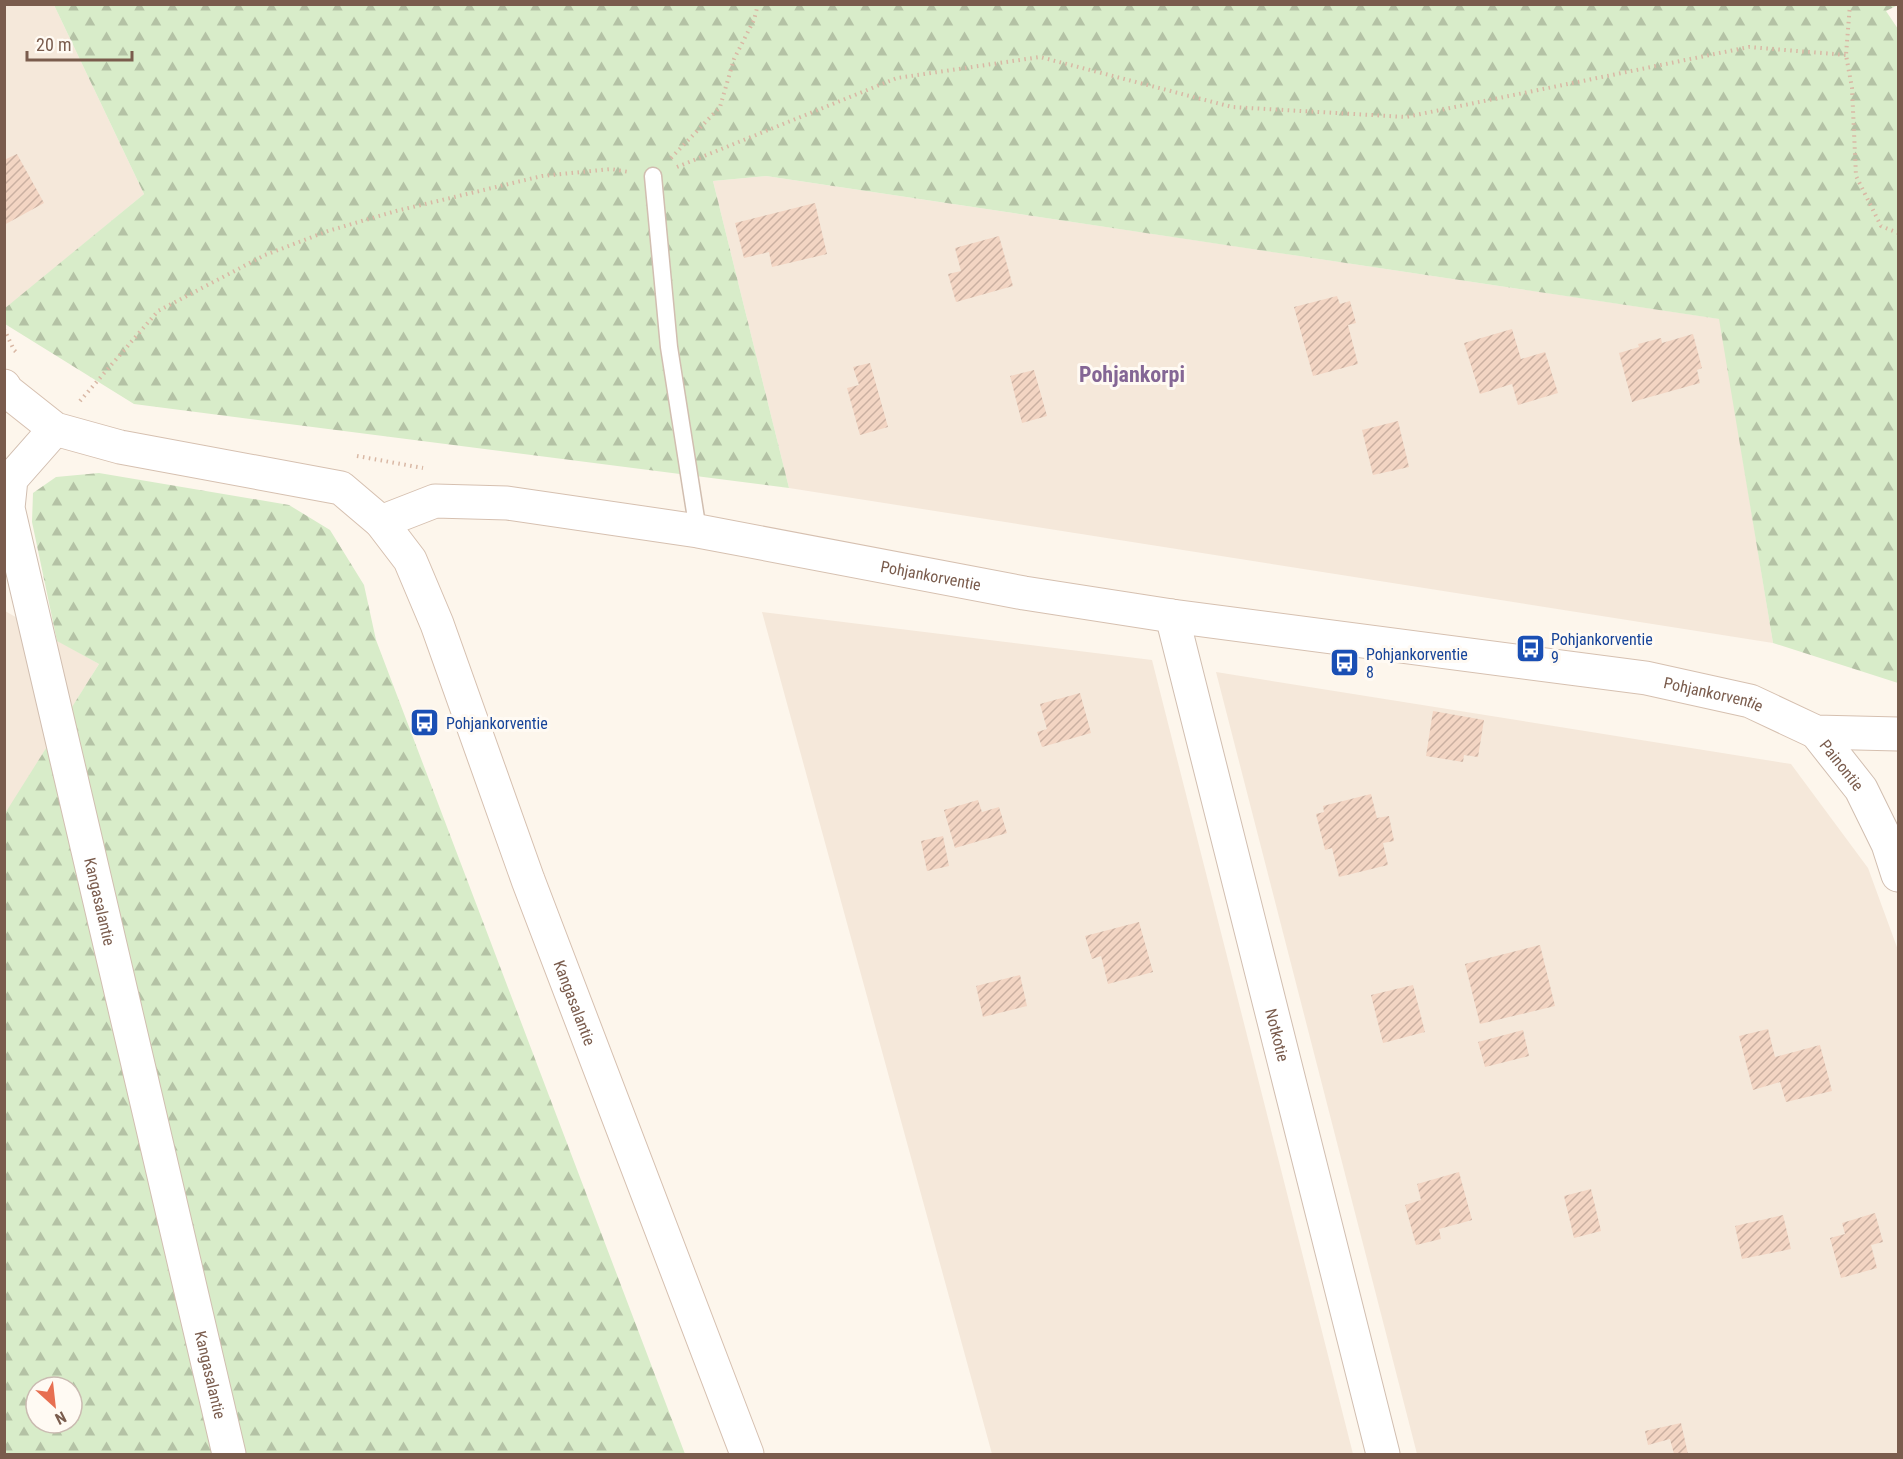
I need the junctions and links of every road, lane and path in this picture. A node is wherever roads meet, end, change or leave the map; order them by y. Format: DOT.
graph roads {
  1 [pos="758,4"];
  2 [pos="1850,4"];
  3 [pos="1846,55"];
  4 [pos="611,169"];
  5 [pos="653,176"];
  6 [pos="1899,233"];
  7 [pos="4,386"];
  8 [pos="56,429"];
  9 [pos="381,522"];
  10 [pos="698,531"];
  11 [pos="1172,616"];
  12 [pos="1816,732"];
  13 [pos="1899,734"];
  14 [pos="1899,875"];
  15 [pos="229,1455"];
  16 [pos="747,1455"];
  17 [pos="1383,1455"];
  1 -- 5 [label="path"];
  2 -- 3 [label="path"];
  3 -- 5 [label="path"];
  3 -- 6 [label="path"];
  4 -- 8 [label="path"];
  5 -- 10 [label="lane"];
  7 -- 8 [label="street"];
  8 -- 9 [label="street"];
  8 -- 15 [label="street, Kangasalantie"];
  9 -- 10 [label="street, Pohjankorventie"];
  9 -- 16 [label="street, Kangasalantie"];
  10 -- 11 [label="street, Pohjankorventie"];
  11 -- 12 [label="street, Pohjankorventie"];
  11 -- 17 [label="street, Notkotie"];
  12 -- 13 [label="street, Painontie"];
  12 -- 14 [label="street, Painontie"];
}
